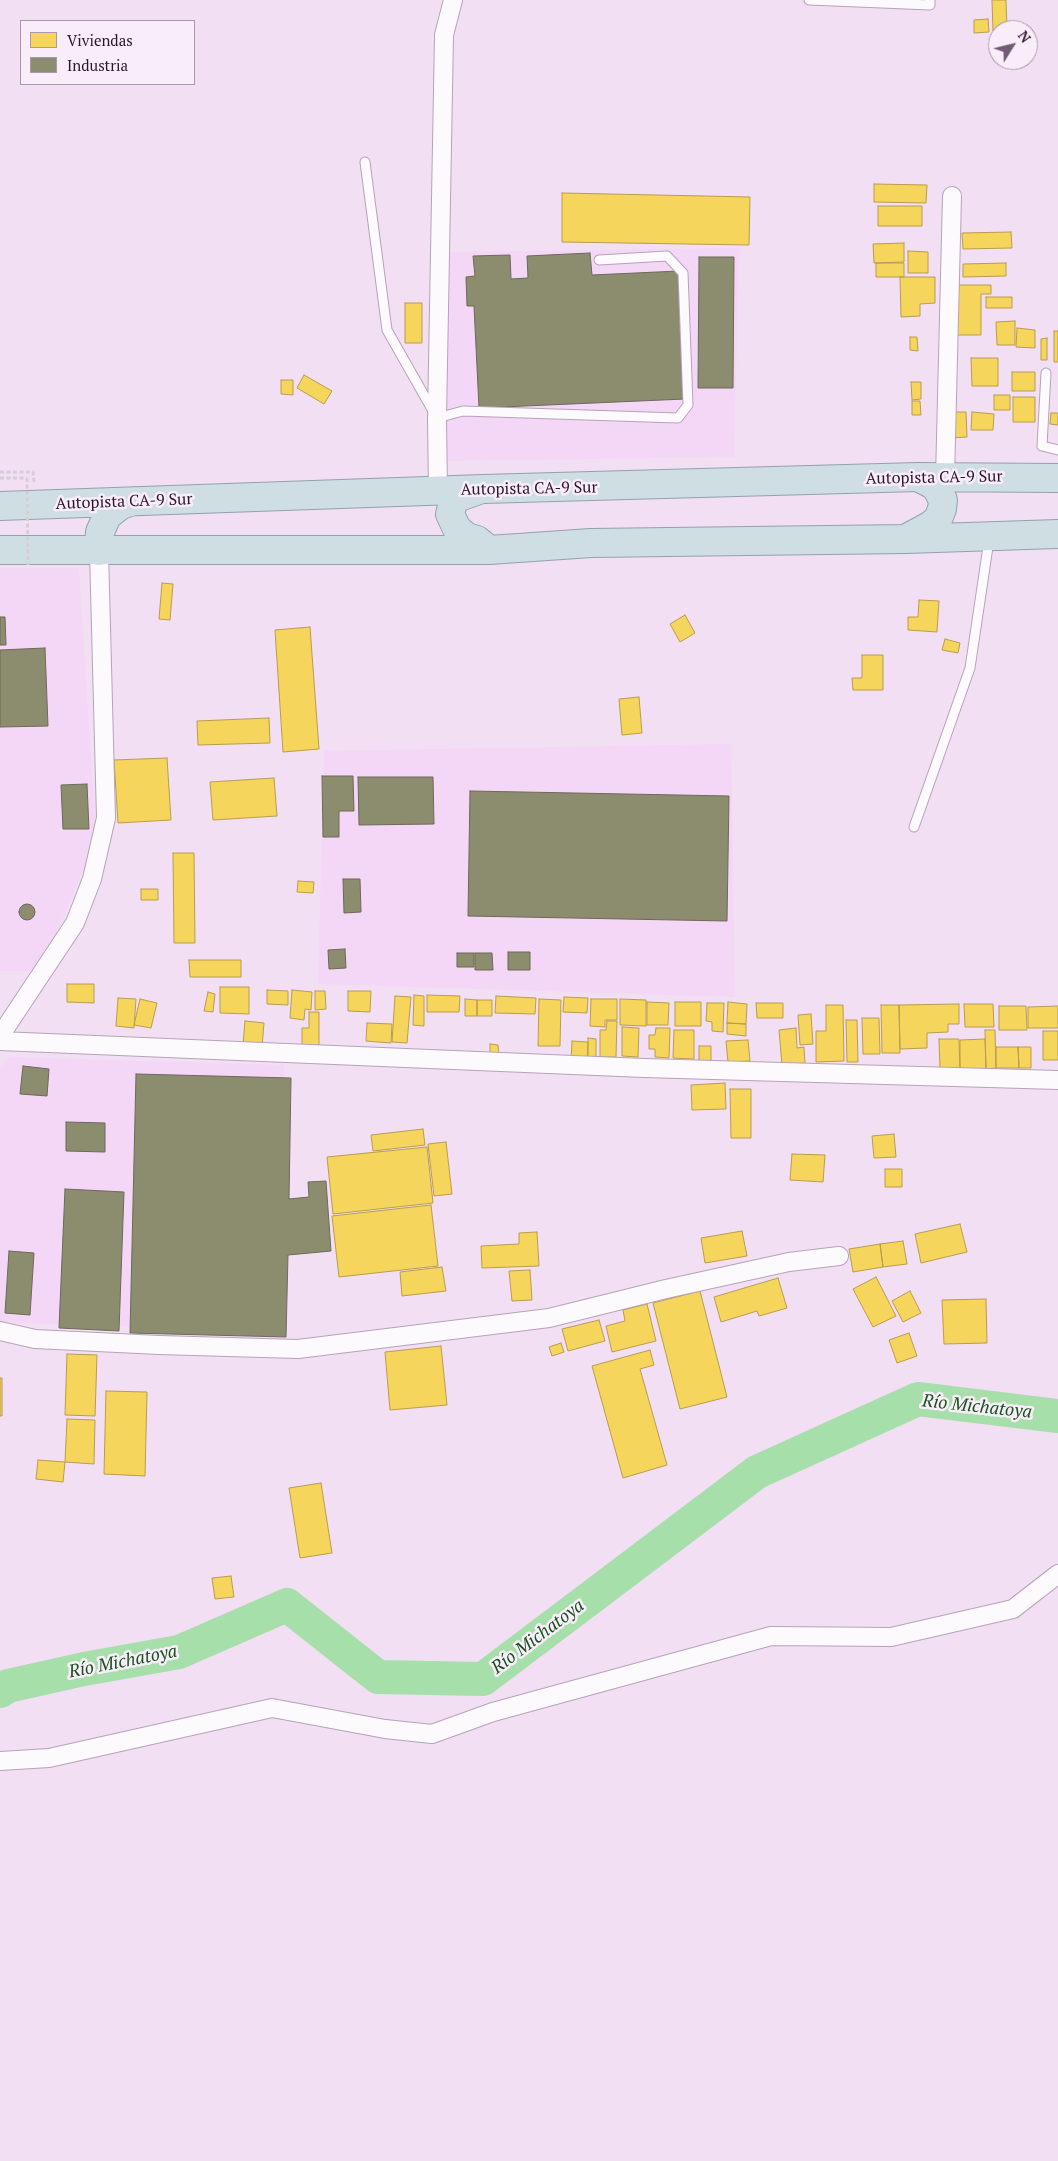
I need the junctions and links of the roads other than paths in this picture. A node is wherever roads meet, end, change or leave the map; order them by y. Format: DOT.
graph roads {
  1 [pos="452,0"];
  2 [pos="809,0"];
  3 [pos="930,0"];
  4 [pos="365,162"];
  5 [pos="952,196"];
  6 [pos="599,260"];
  7 [pos="1046,373"];
  8 [pos="436,418"];
  9 [pos="1058,450"];
  10 [pos="918,477"];
  11 [pos="945,478"];
  12 [pos="1058,478"];
  13 [pos="483,489"];
  14 [pos="438,491"];
  15 [pos="136,501"];
  16 [pos="0,506"];
  17 [pos="1058,534"];
  18 [pos="989,537"];
  19 [pos="906,539"];
  20 [pos="0,550"];
  21 [pos="489,550"];
  22 [pos="100,551"];
  23 [pos="914,827"];
  24 [pos="0,1036"];
  25 [pos="0,1041"];
  26 [pos="1058,1080"];
  27 [pos="839,1256"];
  28 [pos="0,1331"];
  29 [pos="1058,1574"];
  30 [pos="0,1761"];
  1 -- 8 [label="street"];
  2 -- 3 [label="lane"];
  4 -- 8 [label="lane"];
  5 -- 11 [label="street"];
  6 -- 8 [label="lane"];
  7 -- 9 [label="lane"];
  8 -- 14 [label="street"];
  10 -- 11 [label="highway, Autopista CA-9 Sur"];
  10 -- 13 [label="highway, Autopista CA-9 Sur"];
  10 -- 19 [label="highway"];
  11 -- 12 [label="highway, Autopista CA-9 Sur"];
  13 -- 14 [label="highway, Autopista CA-9 Sur"];
  13 -- 21 [label="highway"];
  14 -- 15 [label="highway, Autopista CA-9 Sur"];
  15 -- 16 [label="highway, Autopista CA-9 Sur"];
  15 -- 22 [label="highway"];
  17 -- 18 [label="highway"];
  18 -- 19 [label="highway"];
  18 -- 23 [label="lane"];
  19 -- 21 [label="highway"];
  20 -- 22 [label="highway"];
  21 -- 22 [label="highway"];
  22 -- 24 [label="street"];
  25 -- 26 [label="street"];
  27 -- 28 [label="street"];
  29 -- 30 [label="street"];
}
